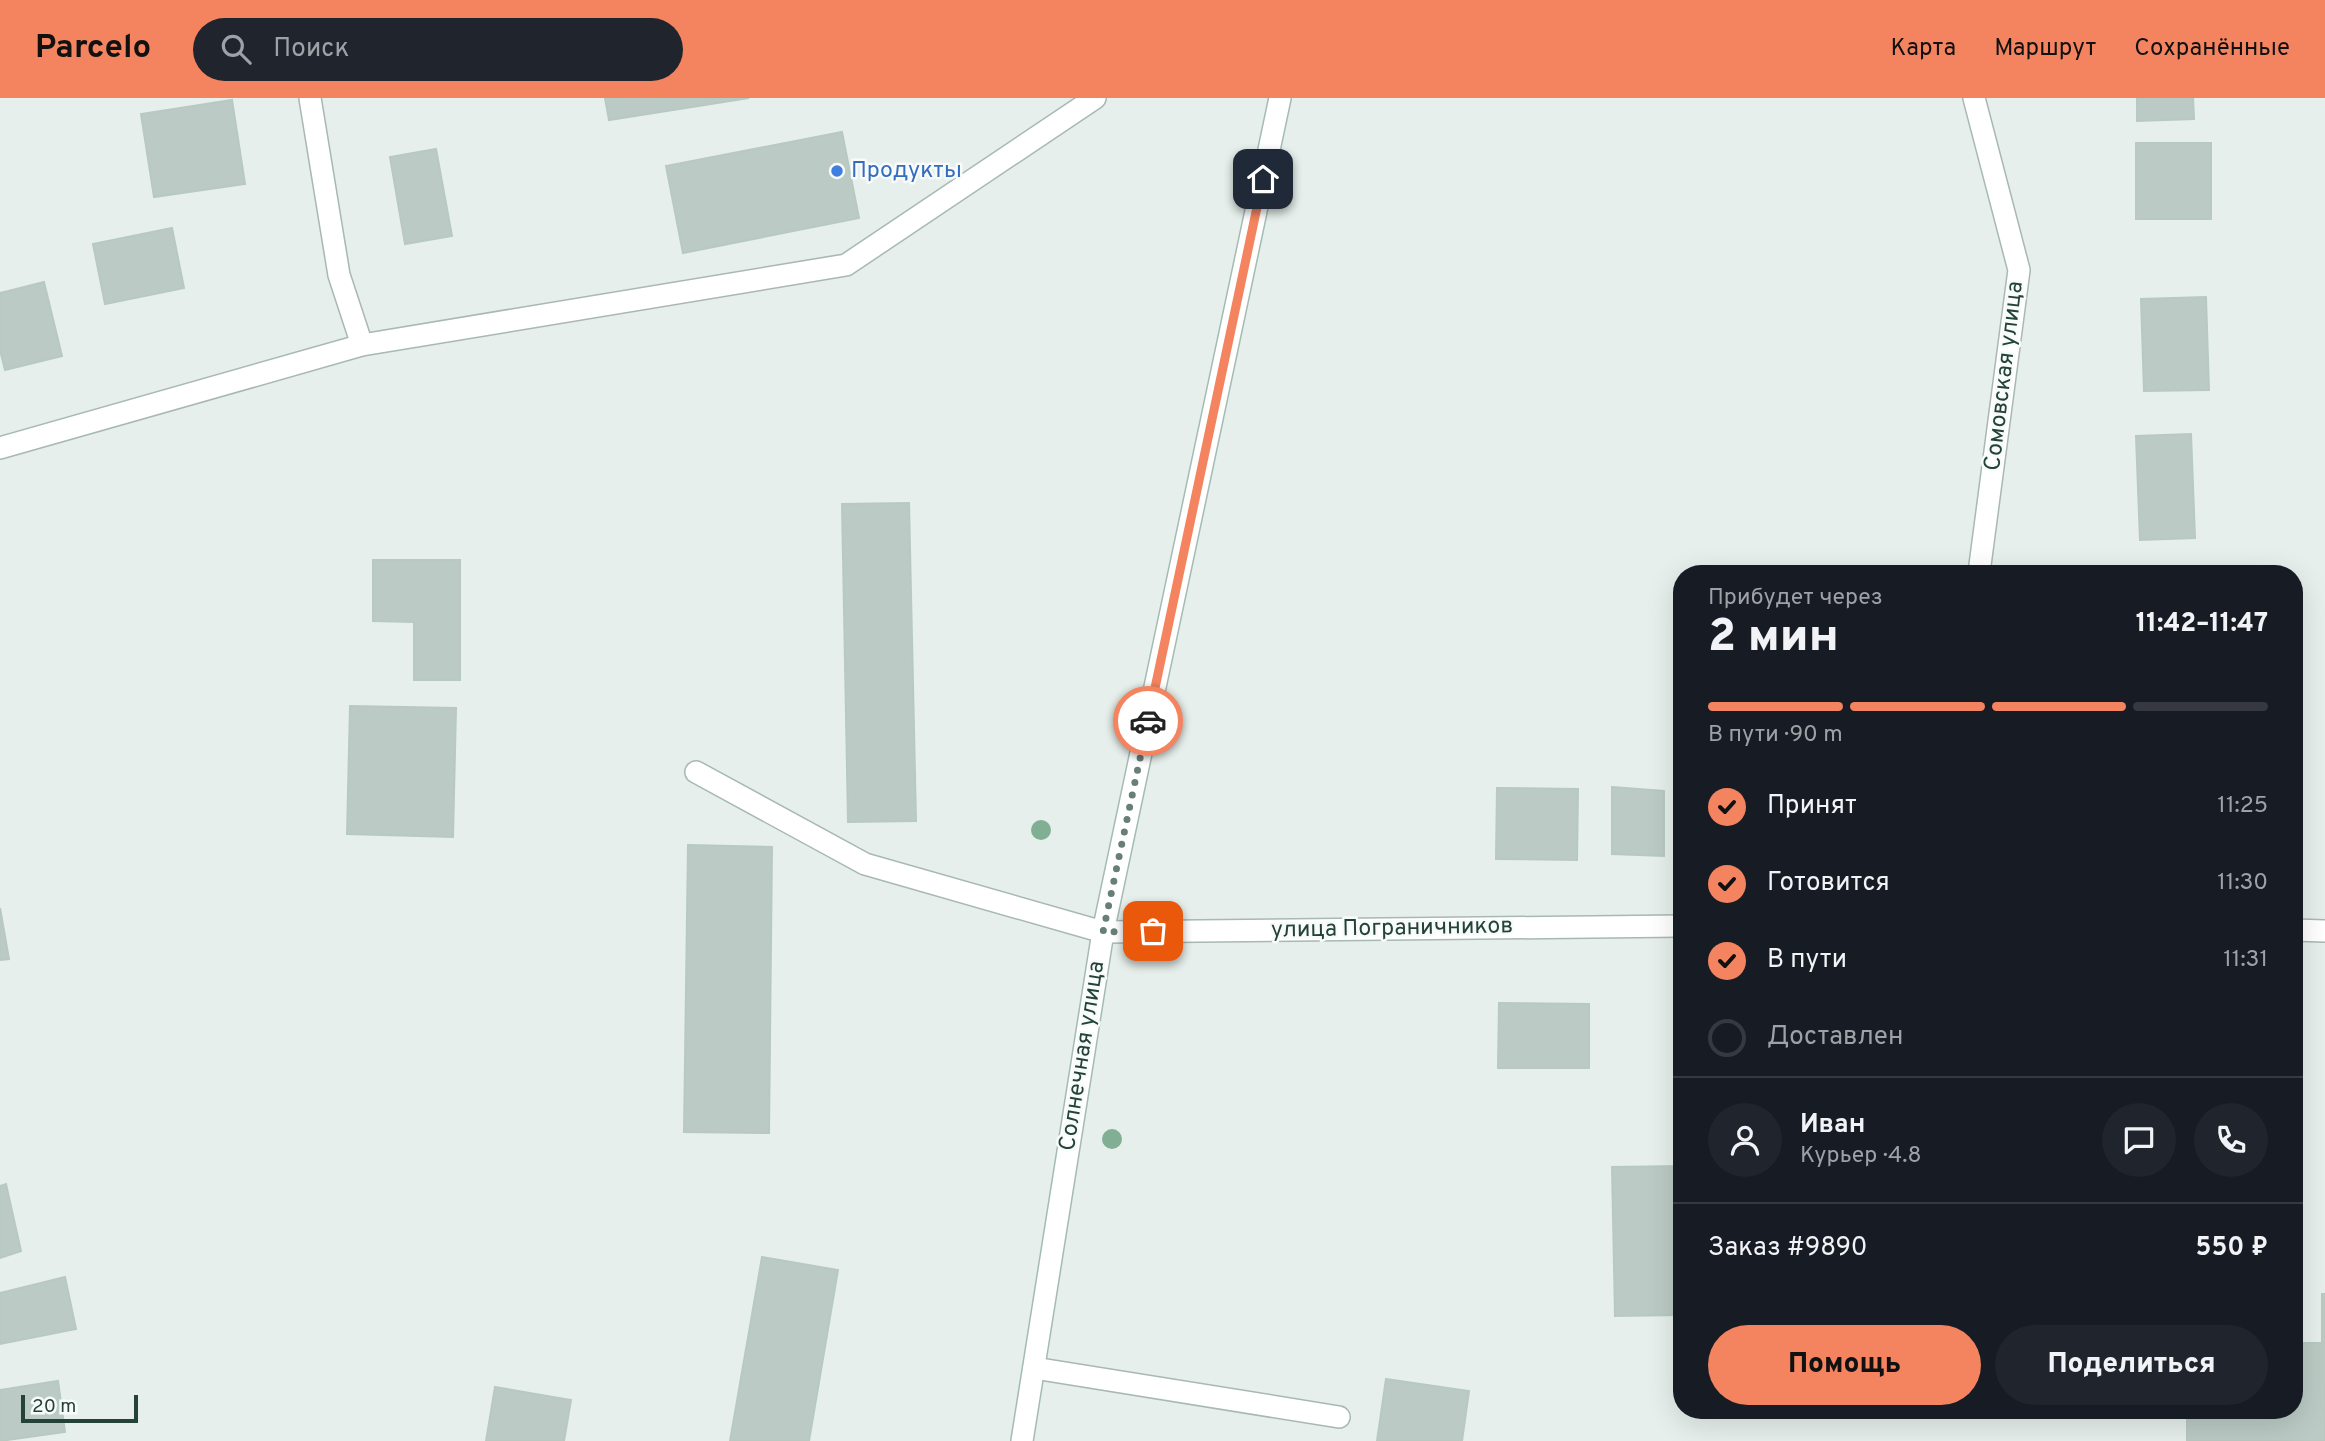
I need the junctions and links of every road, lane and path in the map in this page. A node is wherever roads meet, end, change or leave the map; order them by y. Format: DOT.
graph roads {
  1 [pos="310,98"];
  2 [pos="1095,98"];
  3 [pos="1280,98"];
  4 [pos="1974,98"];
  5 [pos="362,345"];
  6 [pos="0,448"];
  7 [pos="1980,565"];
  8 [pos="696,772"];
  9 [pos="1673,926"];
  10 [pos="2303,930"];
  11 [pos="2325,931"];
  12 [pos="1103,932"];
  13 [pos="1034,1367"];
  14 [pos="1339,1417"];
  15 [pos="1022,1441"];
  1 -- 5 [label="street"];
  2 -- 5 [label="street"];
  3 -- 12 [label="street, Солнечная улица"];
  4 -- 7 [label="street, Сомовская улица"];
  5 -- 6 [label="street"];
  8 -- 12 [label="street, улица Пограничников"];
  9 -- 12 [label="street, улица Пограничников"];
  10 -- 11 [label="street"];
  12 -- 13 [label="street, Солнечная улица"];
  13 -- 14 [label="street"];
  13 -- 15 [label="street, Солнечная улица"];
}
